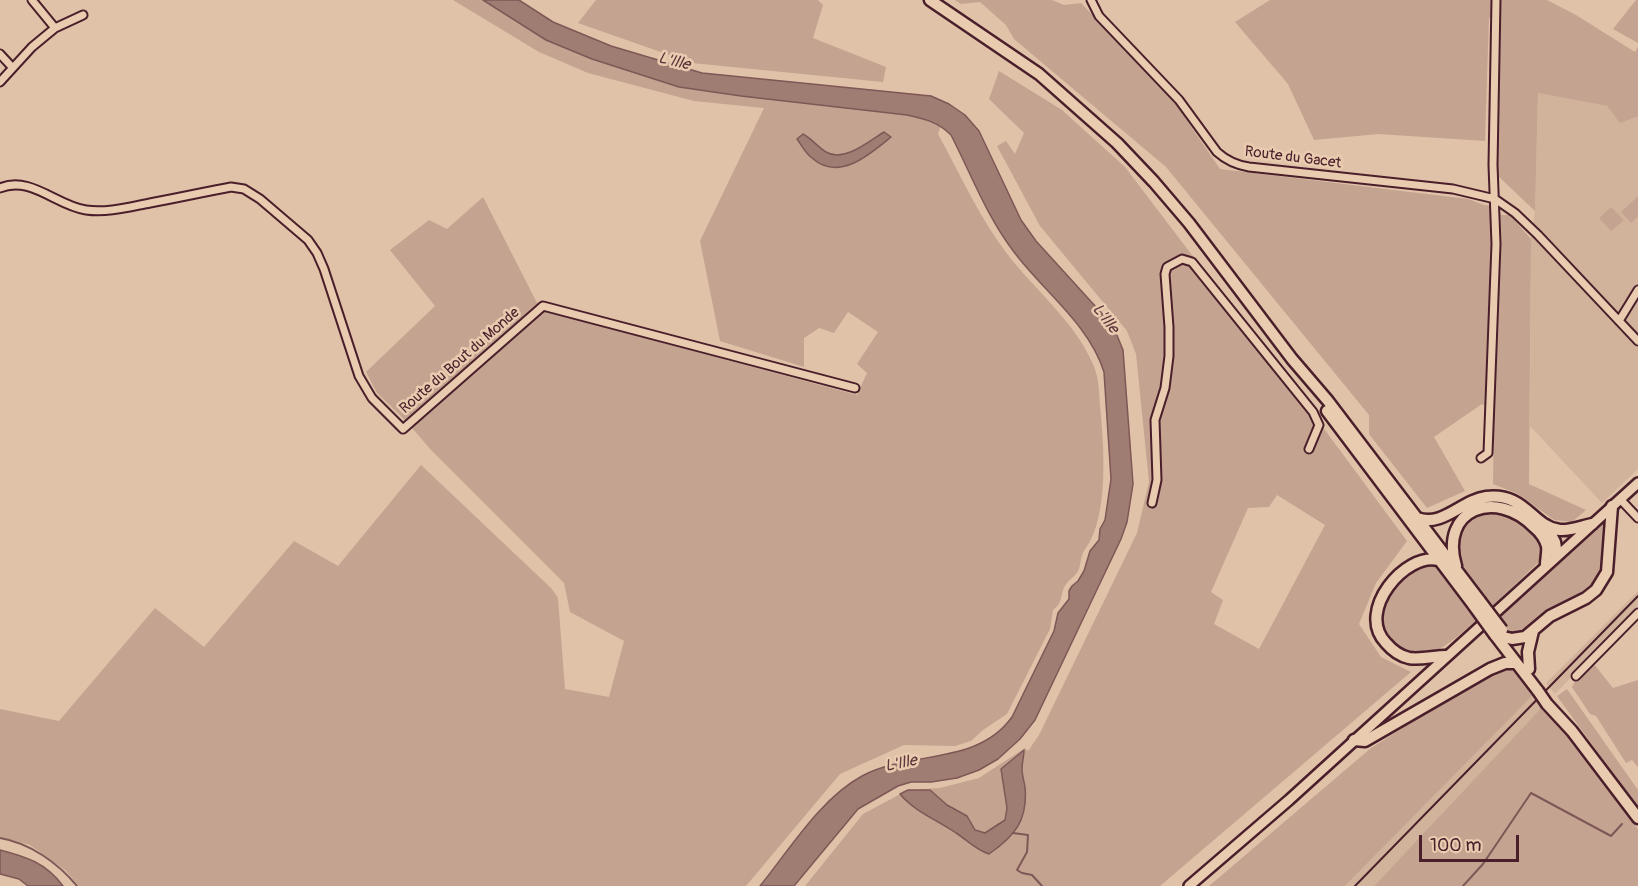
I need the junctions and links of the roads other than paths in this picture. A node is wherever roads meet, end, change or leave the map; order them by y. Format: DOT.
graph roads {
  1 [pos="32,0"];
  2 [pos="930,0"];
  3 [pos="1091,0"];
  4 [pos="1496,0"];
  5 [pos="83,15"];
  6 [pos="55,28"];
  7 [pos="0,54"];
  8 [pos="12,67"];
  9 [pos="0,82"];
  10 [pos="0,188"];
  11 [pos="1495,199"];
  12 [pos="1638,290"];
  13 [pos="1619,321"];
  14 [pos="1638,341"];
  15 [pos="855,388"];
  16 [pos="1309,449"];
  17 [pos="1481,458"];
  18 [pos="1638,483"];
  19 [pos="1616,502"];
  20 [pos="1152,503"];
  21 [pos="1638,518"];
  22 [pos="1413,520"];
  23 [pos="1592,524"];
  24 [pos="1545,525"];
  25 [pos="1456,529"];
  26 [pos="1431,536"];
  27 [pos="1557,555"];
  28 [pos="1438,560"];
  29 [pos="1546,565"];
  30 [pos="1458,572"];
  31 [pos="1477,604"];
  32 [pos="1638,613"];
  33 [pos="1533,631"];
  34 [pos="1502,635"];
  35 [pos="1446,656"];
  36 [pos="1516,663"];
  37 [pos="1529,669"];
  38 [pos="1576,676"];
  39 [pos="1540,689"];
  40 [pos="1354,740"];
  41 [pos="1638,818"];
  42 [pos="1189,886"];
  1 -- 6 [label="street"];
  2 -- 22 [label="main road"];
  3 -- 11 [label="street, Route du Gacet"];
  4 -- 11 [label="street"];
  5 -- 6 [label="street"];
  6 -- 8 [label="street"];
  7 -- 8 [label="street"];
  8 -- 9 [label="street"];
  10 -- 15 [label="street, Route du Bout du Monde"];
  11 -- 13 [label="street, Route du Gacet"];
  11 -- 17 [label="street"];
  12 -- 13 [label="street"];
  13 -- 14 [label="street, Route du Gacet"];
  16 -- 20 [label="street"];
  18 -- 19 [label="main road"];
  19 -- 21 [label="street"];
  19 -- 23 [label="main road"];
  19 -- 33 [label="main road"];
  22 -- 24 [label="main road"];
  22 -- 26 [label="main road"];
  22 -- 28 [label="main road"];
  23 -- 24 [label="main road"];
  23 -- 27 [label="main road"];
  24 -- 27 [label="main road"];
  25 -- 26 [label="main road"];
  25 -- 29 [label="main road"];
  25 -- 30 [label="main road"];
  26 -- 30 [label="main road"];
  27 -- 29 [label="main road"];
  28 -- 31 [label="main road"];
  28 -- 35 [label="main road"];
  29 -- 35 [label="main road"];
  30 -- 31 [label="main road"];
  31 -- 34 [label="main road, bridge"];
  32 -- 38 [label="street"];
  33 -- 34 [label="main road"];
  33 -- 37 [label="main road"];
  34 -- 36 [label="main road"];
  34 -- 37 [label="main road"];
  35 -- 40 [label="main road"];
  36 -- 39 [label="main road"];
  36 -- 40 [label="main road"];
  37 -- 39 [label="main road"];
  39 -- 41 [label="main road"];
  40 -- 42 [label="main road"];
}
